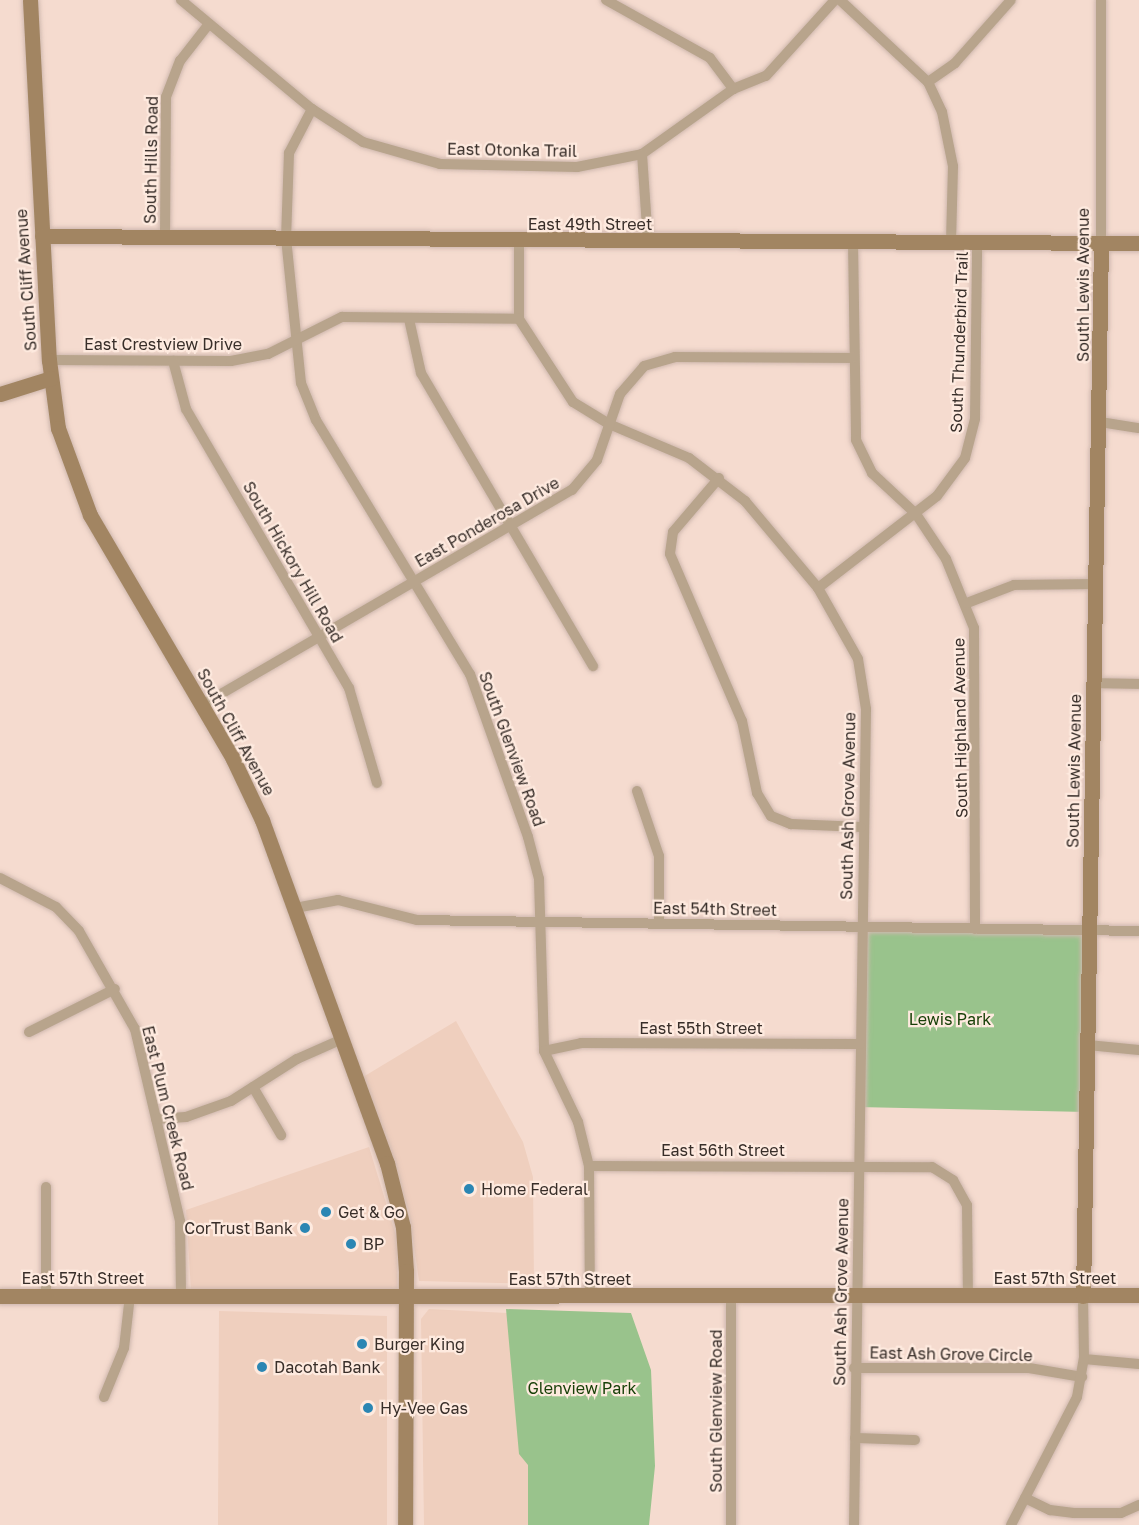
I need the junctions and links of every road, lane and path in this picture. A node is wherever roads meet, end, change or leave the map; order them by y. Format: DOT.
graph roads {
  1 [pos="30,0"];
  2 [pos="181,0"];
  3 [pos="606,0"];
  4 [pos="835,0"];
  5 [pos="840,0"];
  6 [pos="1011,0"];
  7 [pos="1101,0"];
  8 [pos="208,25"];
  9 [pos="928,82"];
  10 [pos="733,89"];
  11 [pos="312,109"];
  12 [pos="642,153"];
  13 [pos="42,236"];
  14 [pos="165,237"];
  15 [pos="286,238"];
  16 [pos="648,241"];
  17 [pos="519,242"];
  18 [pos="853,242"];
  19 [pos="951,242"];
  20 [pos="977,243"];
  21 [pos="1101,243"];
  22 [pos="1139,243"];
  23 [pos="409,319"];
  24 [pos="519,319"];
  25 [pos="294,340"];
  26 [pos="853,358"];
  27 [pos="49,360"];
  28 [pos="173,361"];
  29 [pos="51,378"];
  30 [pos="0,394"];
  31 [pos="1100,422"];
  32 [pos="609,424"];
  33 [pos="1139,428"];
  34 [pos="719,478"];
  35 [pos="916,514"];
  36 [pos="512,525"];
  37 [pos="415,582"];
  38 [pos="1094,584"];
  39 [pos="818,588"];
  40 [pos="967,603"];
  41 [pos="319,638"];
  42 [pos="593,666"];
  43 [pos="1093,684"];
  44 [pos="1139,684"];
  45 [pos="202,705"];
  46 [pos="377,783"];
  47 [pos="637,790"];
  48 [pos="861,827"];
  49 [pos="0,878"];
  50 [pos="295,908"];
  51 [pos="540,922"];
  52 [pos="659,922"];
  53 [pos="860,927"];
  54 [pos="975,928"];
  55 [pos="1090,931"];
  56 [pos="1139,932"];
  57 [pos="115,989"];
  58 [pos="29,1032"];
  59 [pos="340,1040"];
  60 [pos="860,1044"];
  61 [pos="1088,1045"];
  62 [pos="1139,1050"];
  63 [pos="544,1052"];
  64 [pos="253,1087"];
  65 [pos="156,1119"];
  66 [pos="281,1135"];
  67 [pos="857,1165"];
  68 [pos="589,1166"];
  69 [pos="46,1187"];
  70 [pos="1139,1295"];
  71 [pos="0,1296"];
  72 [pos="46,1296"];
  73 [pos="130,1296"];
  74 [pos="181,1296"];
  75 [pos="968,1296"];
  76 [pos="1083,1296"];
  77 [pos="590,1297"];
  78 [pos="731,1297"];
  79 [pos="854,1297"];
  80 [pos="406,1298"];
  81 [pos="1084,1359"];
  82 [pos="1139,1364"];
  83 [pos="854,1368"];
  84 [pos="1082,1377"];
  85 [pos="104,1397"];
  86 [pos="855,1438"];
  87 [pos="915,1440"];
  88 [pos="1025,1498"];
  89 [pos="1139,1505"];
  90 [pos="405,1525"];
  91 [pos="731,1525"];
  92 [pos="854,1525"];
  93 [pos="1011,1525"];
  1 -- 13 [label="main road, South Cliff Avenue"];
  2 -- 8 [label="street, East Otonka Trail"];
  3 -- 10 [label="street"];
  4 -- 10 [label="street, East Otonka Trail"];
  5 -- 9 [label="street, South Thunderbird Trail"];
  6 -- 9 [label="street"];
  7 -- 21 [label="street, South Lewis Avenue"];
  8 -- 11 [label="street, East Otonka Trail"];
  8 -- 14 [label="street, South Hills Road"];
  9 -- 19 [label="street, South Thunderbird Trail"];
  10 -- 12 [label="street, East Otonka Trail"];
  11 -- 12 [label="street, East Otonka Trail"];
  11 -- 15 [label="street, South Glenview Road"];
  12 -- 16 [label="street"];
  13 -- 14 [label="main road, East 49th Street"];
  13 -- 27 [label="main road, South Cliff Avenue"];
  14 -- 15 [label="main road, East 49th Street"];
  15 -- 17 [label="main road, East 49th Street"];
  15 -- 25 [label="street, South Glenview Road"];
  16 -- 17 [label="main road, East 49th Street"];
  16 -- 18 [label="main road, East 49th Street"];
  17 -- 24 [label="street"];
  18 -- 19 [label="main road, East 49th Street"];
  18 -- 26 [label="street, South Highland Avenue"];
  19 -- 20 [label="main road, East 49th Street"];
  20 -- 21 [label="main road, East 49th Street"];
  20 -- 35 [label="street, South Thunderbird Trail"];
  21 -- 22 [label="main road, East 49th Street"];
  21 -- 31 [label="main road, South Lewis Avenue"];
  23 -- 24 [label="street, East Crestview Drive"];
  23 -- 25 [label="street, East Crestview Drive"];
  23 -- 36 [label="street"];
  24 -- 32 [label="street, South Ash Grove Avenue"];
  25 -- 28 [label="street, East Crestview Drive"];
  25 -- 37 [label="street, South Glenview Road"];
  26 -- 32 [label="street, East Ponderosa Drive"];
  26 -- 35 [label="street, South Highland Avenue"];
  27 -- 28 [label="street, East Crestview Drive"];
  27 -- 29 [label="main road, South Cliff Avenue"];
  28 -- 41 [label="street, South Hickory Hill Road"];
  29 -- 30 [label="main road"];
  29 -- 45 [label="main road, South Cliff Avenue"];
  31 -- 33 [label="street"];
  31 -- 38 [label="main road, South Lewis Avenue"];
  32 -- 34 [label="street, South Ash Grove Avenue"];
  32 -- 36 [label="street, East Ponderosa Drive"];
  34 -- 39 [label="street, South Ash Grove Avenue"];
  34 -- 48 [label="street"];
  35 -- 39 [label="street, South Thunderbird Trail"];
  35 -- 40 [label="street, South Highland Avenue"];
  36 -- 37 [label="street, East Ponderosa Drive"];
  36 -- 42 [label="street"];
  37 -- 41 [label="street, East Ponderosa Drive"];
  37 -- 51 [label="street, South Glenview Road"];
  38 -- 40 [label="street"];
  38 -- 43 [label="main road, South Lewis Avenue"];
  39 -- 48 [label="street, South Ash Grove Avenue"];
  40 -- 54 [label="street, South Highland Avenue"];
  41 -- 45 [label="street, East Ponderosa Drive"];
  41 -- 46 [label="street, South Hickory Hill Road"];
  43 -- 44 [label="street"];
  43 -- 55 [label="main road, South Lewis Avenue"];
  45 -- 50 [label="main road, South Cliff Avenue"];
  47 -- 52 [label="street"];
  48 -- 53 [label="street, South Ash Grove Avenue"];
  49 -- 57 [label="street, East Plum Creek Road"];
  50 -- 51 [label="street, East 54th Street"];
  50 -- 59 [label="main road, South Cliff Avenue"];
  51 -- 52 [label="street, East 54th Street"];
  51 -- 63 [label="street, South Glenview Road"];
  52 -- 53 [label="street, East 54th Street"];
  53 -- 54 [label="street, East 54th Street"];
  53 -- 60 [label="street, South Ash Grove Avenue"];
  54 -- 55 [label="street, East 54th Street"];
  55 -- 56 [label="street, East 54th Street"];
  55 -- 61 [label="main road, South Lewis Avenue"];
  57 -- 58 [label="street"];
  57 -- 65 [label="street, East Plum Creek Road"];
  59 -- 64 [label="street"];
  59 -- 80 [label="main road, South Cliff Avenue"];
  60 -- 63 [label="street, East 55th Street"];
  60 -- 67 [label="street, South Ash Grove Avenue"];
  61 -- 62 [label="street"];
  61 -- 76 [label="main road, South Lewis Avenue"];
  63 -- 68 [label="street, South Glenview Road"];
  64 -- 65 [label="street"];
  64 -- 66 [label="street"];
  65 -- 74 [label="street, East Plum Creek Road"];
  67 -- 68 [label="street, East 56th Street"];
  67 -- 75 [label="street, East 56th Street"];
  67 -- 79 [label="street, South Ash Grove Avenue"];
  68 -- 77 [label="street, South Glenview Road"];
  69 -- 72 [label="street"];
  70 -- 76 [label="main road, East 57th Street"];
  71 -- 72 [label="main road, East 57th Street"];
  72 -- 73 [label="main road, East 57th Street"];
  73 -- 74 [label="main road, East 57th Street"];
  73 -- 85 [label="street"];
  74 -- 80 [label="main road, East 57th Street"];
  75 -- 76 [label="main road, East 57th Street"];
  75 -- 79 [label="main road, East 57th Street"];
  76 -- 81 [label="street, South Lewis Avenue"];
  77 -- 78 [label="main road, East 57th Street"];
  77 -- 80 [label="main road, East 57th Street"];
  78 -- 79 [label="main road, East 57th Street"];
  78 -- 91 [label="street, South Glenview Road"];
  79 -- 83 [label="street, South Ash Grove Avenue"];
  80 -- 90 [label="main road, South Cliff Avenue"];
  81 -- 82 [label="street"];
  81 -- 84 [label="street, South Lewis Avenue"];
  83 -- 84 [label="street, East Ash Grove Circle"];
  83 -- 86 [label="street, South Ash Grove Avenue"];
  84 -- 88 [label="street, South Lewis Avenue"];
  86 -- 87 [label="street"];
  86 -- 92 [label="street, South Ash Grove Avenue"];
  88 -- 89 [label="street"];
  88 -- 93 [label="street, South Lewis Avenue"];
}
